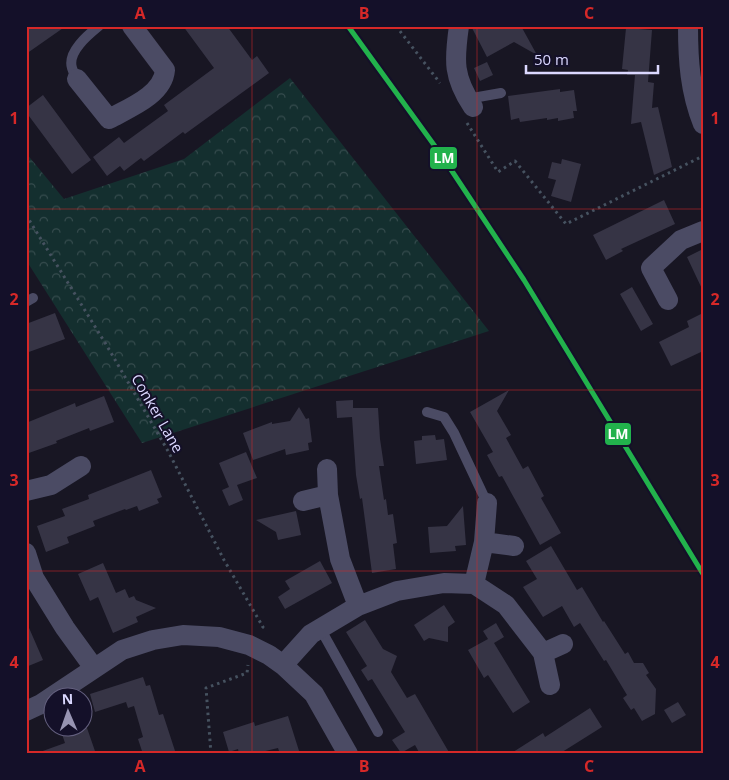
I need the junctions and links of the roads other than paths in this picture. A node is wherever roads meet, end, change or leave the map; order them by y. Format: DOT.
graph roads {
  1 [pos="99,26"];
  2 [pos="132,26"];
  3 [pos="459,26"];
  4 [pos="688,26"];
  5 [pos="77,79"];
  6 [pos="501,93"];
  7 [pos="468,108"];
  8 [pos="703,124"];
  9 [pos="703,231"];
  10 [pos="668,300"];
  11 [pos="426,412"];
  12 [pos="81,466"];
  13 [pos="327,469"];
  14 [pos="26,491"];
  15 [pos="328,495"];
  16 [pos="303,501"];
  17 [pos="487,503"];
  18 [pos="484,542"];
  19 [pos="514,546"];
  20 [pos="26,553"];
  21 [pos="474,584"];
  22 [pos="358,606"];
  23 [pos="320,628"];
  24 [pos="563,644"];
  25 [pos="542,653"];
  26 [pos="284,665"];
  27 [pos="94,668"];
  28 [pos="550,685"];
  29 [pos="26,711"];
  30 [pos="378,732"];
  31 [pos="348,754"];
  1 -- 5 [label="lane"];
  2 -- 5 [label="street"];
  3 -- 7 [label="street"];
  4 -- 8 [label="street"];
  6 -- 7 [label="lane"];
  9 -- 10 [label="street"];
  11 -- 17 [label="lane"];
  12 -- 14 [label="street"];
  13 -- 15 [label="street"];
  15 -- 16 [label="street"];
  15 -- 22 [label="street"];
  17 -- 18 [label="street"];
  18 -- 19 [label="street"];
  18 -- 21 [label="street"];
  20 -- 27 [label="street"];
  21 -- 22 [label="street"];
  21 -- 25 [label="street"];
  22 -- 23 [label="street"];
  23 -- 26 [label="street"];
  23 -- 30 [label="lane"];
  24 -- 25 [label="street"];
  25 -- 28 [label="street"];
  26 -- 27 [label="street"];
  26 -- 31 [label="street"];
  27 -- 29 [label="street"];
}
